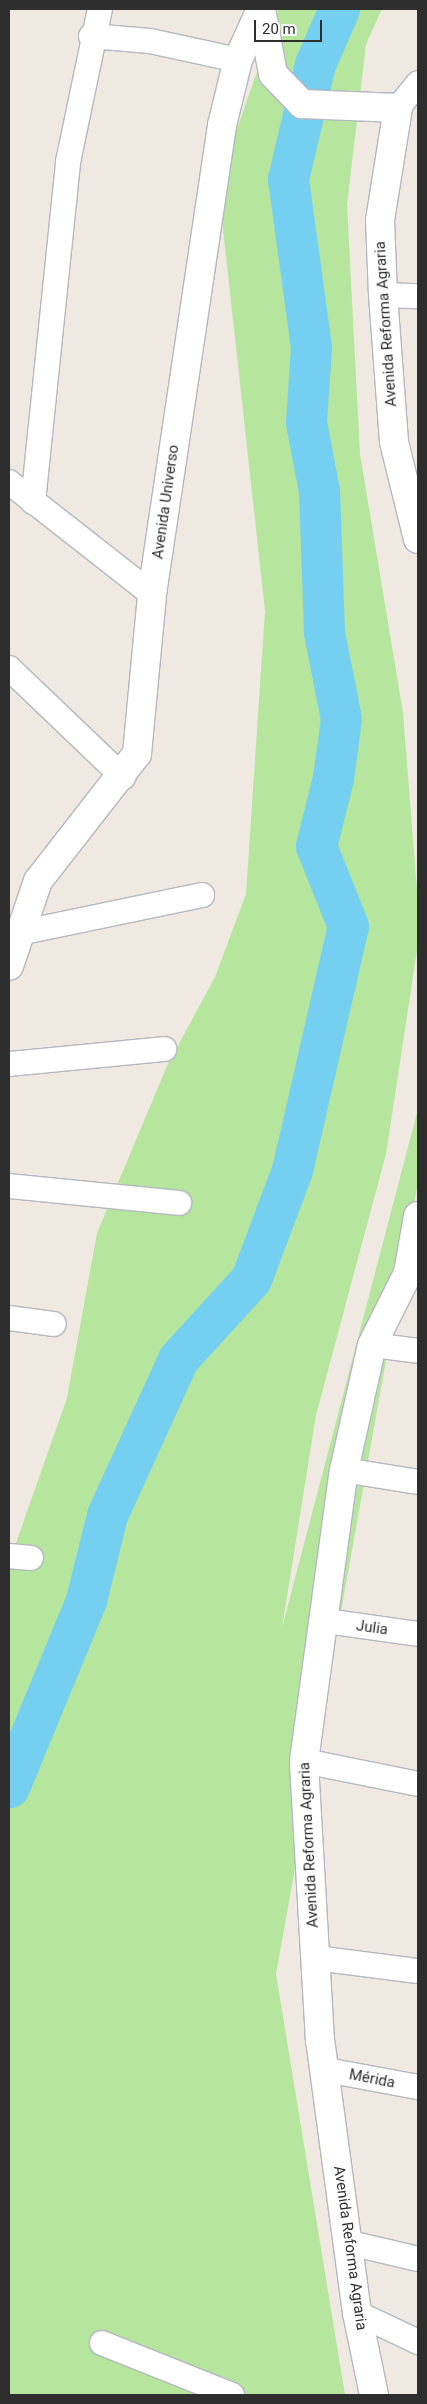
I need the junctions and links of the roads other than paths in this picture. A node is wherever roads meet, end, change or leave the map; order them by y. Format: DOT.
graph roads {
  1 [pos="100,9"];
  2 [pos="261,9"];
  3 [pos="91,36"];
  4 [pos="238,60"];
  5 [pos="418,83"];
  6 [pos="408,109"];
  7 [pos="383,295"];
  8 [pos="418,296"];
  9 [pos="9,482"];
  10 [pos="33,502"];
  11 [pos="418,539"];
  12 [pos="152,594"];
  13 [pos="9,668"];
  14 [pos="123,777"];
  15 [pos="202,895"];
  16 [pos="19,933"];
  17 [pos="9,966"];
  18 [pos="164,1049"];
  19 [pos="9,1064"];
  20 [pos="9,1186"];
  21 [pos="179,1203"];
  22 [pos="418,1216"];
  23 [pos="9,1318"];
  24 [pos="54,1324"];
  25 [pos="372,1345"];
  26 [pos="418,1351"];
  27 [pos="344,1470"];
  28 [pos="418,1482"];
  29 [pos="326,1622"];
  30 [pos="418,1634"];
  31 [pos="304,1761"];
  32 [pos="418,1784"];
  33 [pos="316,1958"];
  34 [pos="418,1971"];
  35 [pos="326,2070"];
  36 [pos="418,2087"];
  37 [pos="350,2243"];
  38 [pos="418,2259"];
  39 [pos="358,2313"];
  40 [pos="418,2342"];
  41 [pos="102,2343"];
  42 [pos="232,2395"];
  43 [pos="374,2395"];
  1 -- 3 [label="street"];
  2 -- 4 [label="street, Avenida Universo"];
  2 -- 6 [label="street"];
  3 -- 4 [label="street"];
  3 -- 10 [label="street"];
  4 -- 12 [label="street, Avenida Universo"];
  5 -- 6 [label="street"];
  6 -- 7 [label="street, Avenida Reforma Agraria"];
  7 -- 8 [label="street"];
  7 -- 11 [label="street, Avenida Reforma Agraria"];
  9 -- 10 [label="street"];
  10 -- 12 [label="street"];
  12 -- 14 [label="street, Avenida Universo"];
  13 -- 14 [label="street"];
  14 -- 16 [label="street, Avenida Universo"];
  15 -- 16 [label="street"];
  16 -- 17 [label="street, Avenida Universo"];
  18 -- 19 [label="street"];
  20 -- 21 [label="street"];
  22 -- 25 [label="street, Avenida Reforma Agraria"];
  23 -- 24 [label="street"];
  25 -- 26 [label="street"];
  25 -- 27 [label="street, Avenida Reforma Agraria"];
  27 -- 28 [label="street"];
  27 -- 29 [label="street, Avenida Reforma Agraria"];
  29 -- 30 [label="street, Julia"];
  29 -- 31 [label="street, Avenida Reforma Agraria"];
  31 -- 32 [label="street"];
  31 -- 33 [label="street, Avenida Reforma Agraria"];
  33 -- 34 [label="street"];
  33 -- 35 [label="street, Avenida Reforma Agraria"];
  35 -- 36 [label="street, Mérida"];
  35 -- 37 [label="street, Avenida Reforma Agraria"];
  37 -- 38 [label="street"];
  37 -- 39 [label="street, Avenida Reforma Agraria"];
  39 -- 40 [label="street"];
  39 -- 43 [label="street, Avenida Reforma Agraria"];
  41 -- 42 [label="street"];
}
